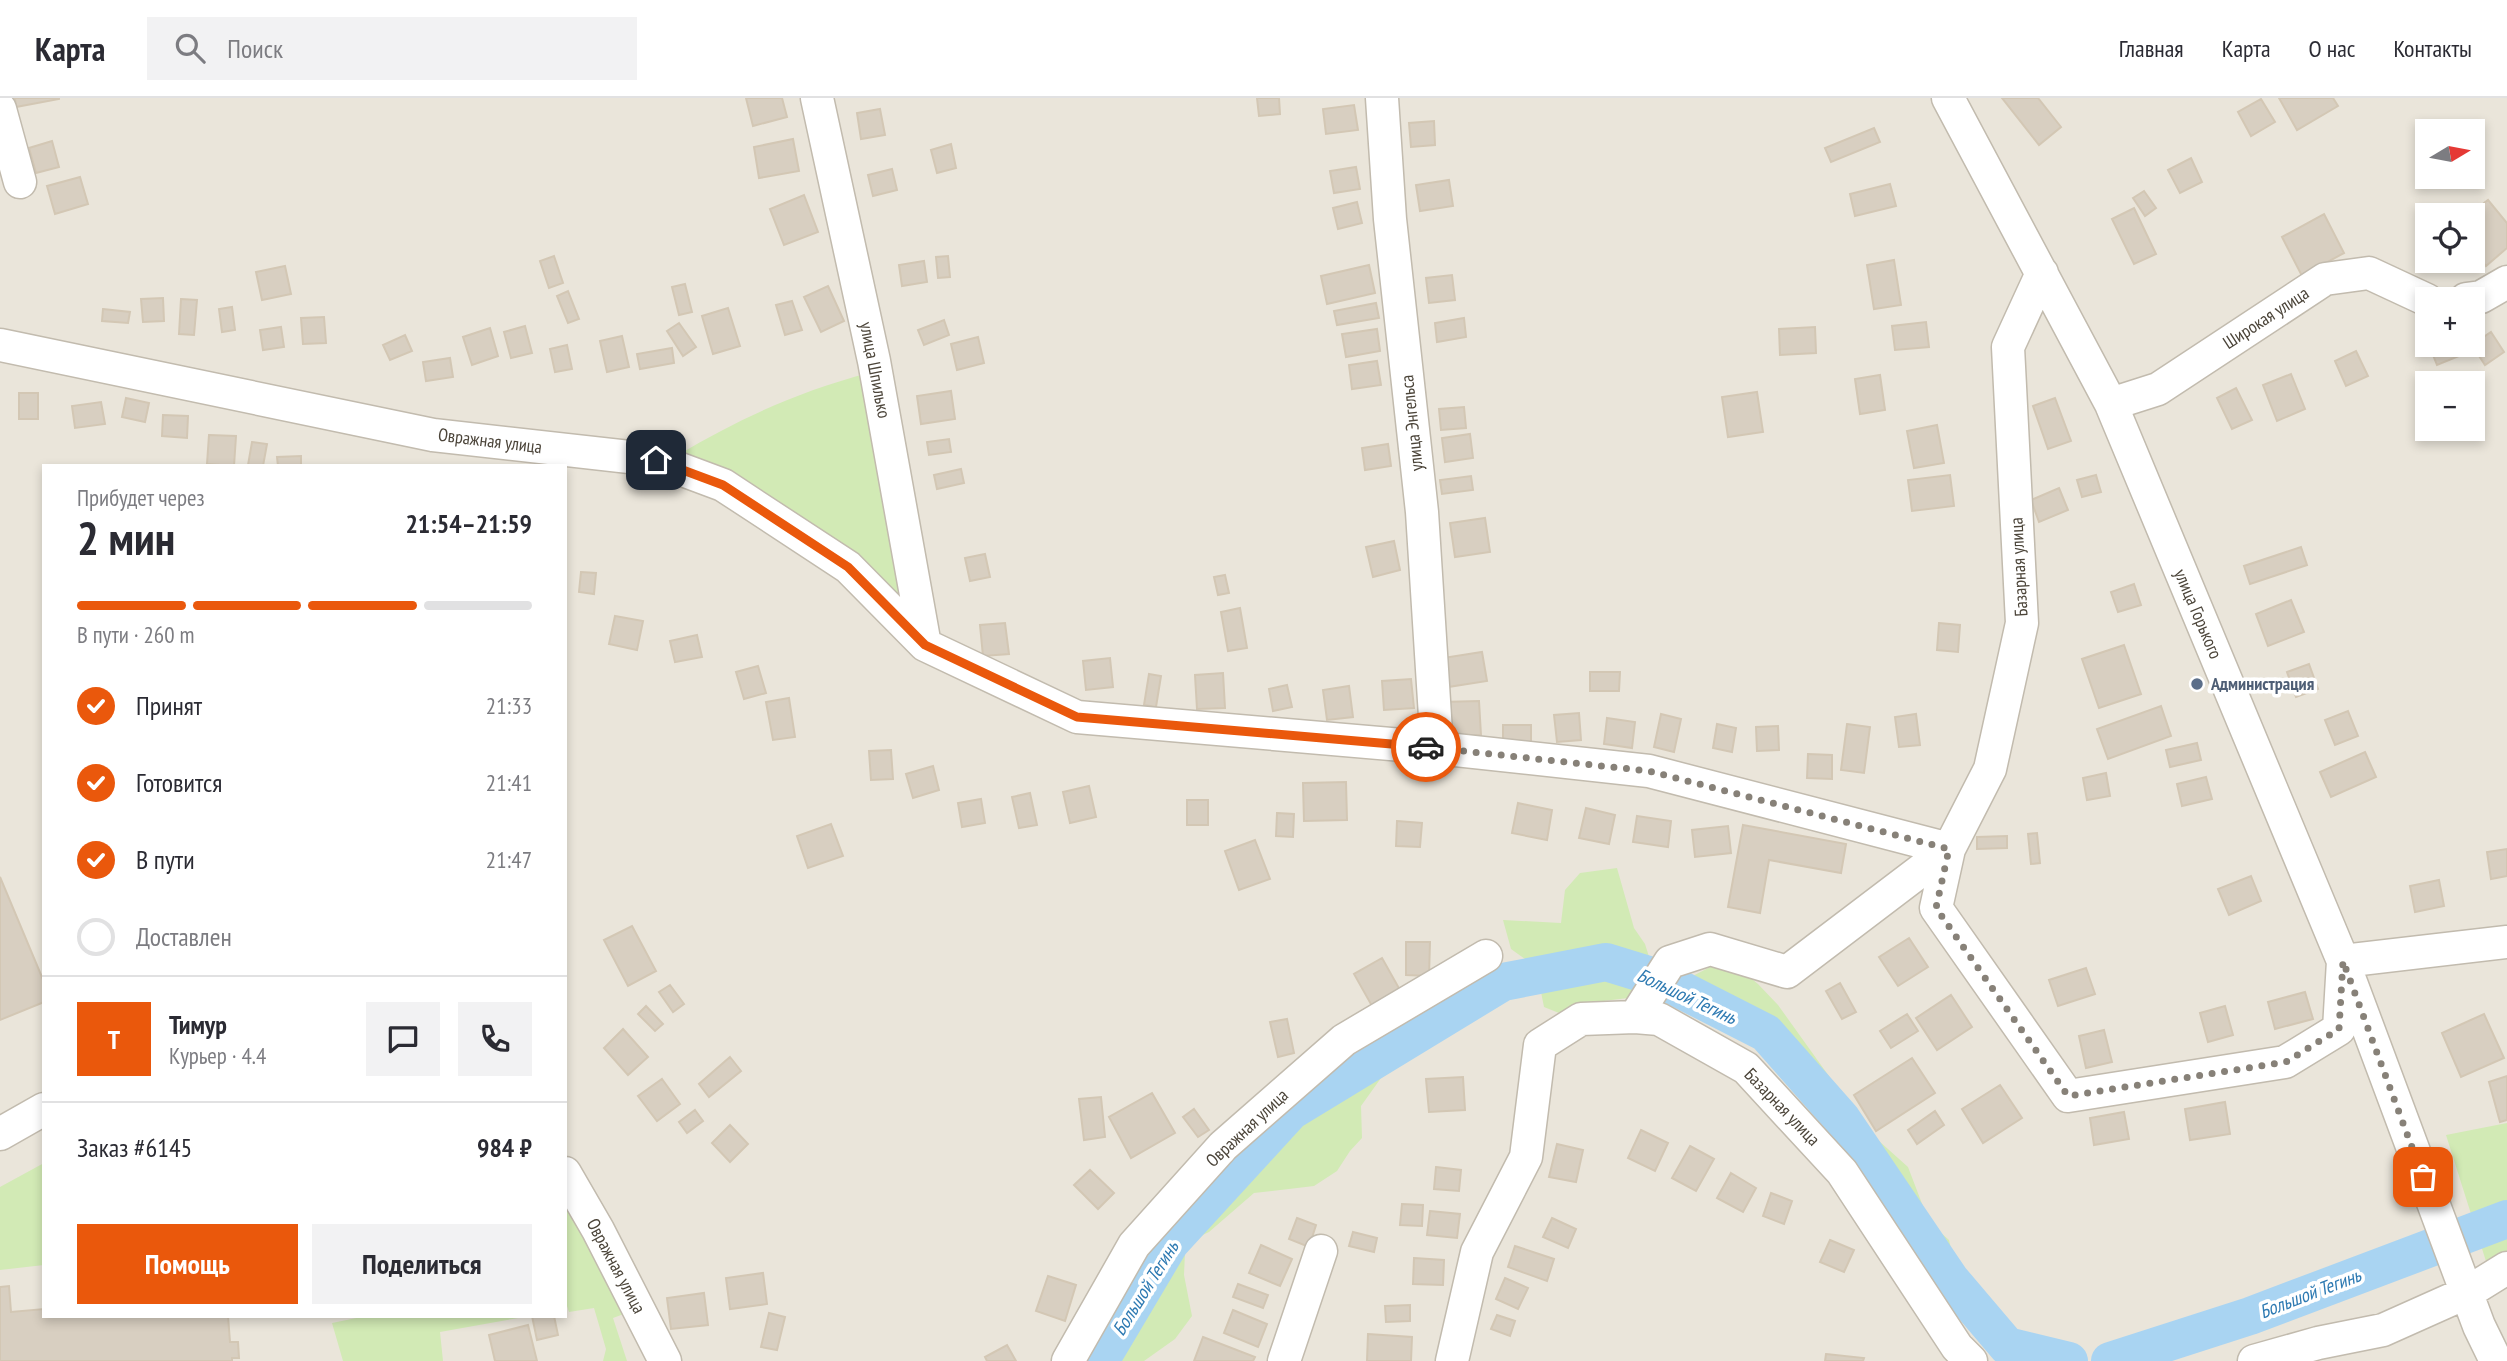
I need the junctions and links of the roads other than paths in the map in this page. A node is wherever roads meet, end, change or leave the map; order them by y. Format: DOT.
graph roads {
  1 [pos="817,98"];
  2 [pos="1382,98"];
  3 [pos="1948,98"];
  4 [pos="0,109"];
  5 [pos="20,182"];
  6 [pos="2042,273"];
  7 [pos="2507,282"];
  8 [pos="2415,294"];
  9 [pos="2485,295"];
  10 [pos="0,345"];
  11 [pos="2110,404"];
  12 [pos="925,645"];
  13 [pos="1437,748"];
  14 [pos="1949,849"];
  15 [pos="2507,942"];
  16 [pos="1486,956"];
  17 [pos="2343,961"];
  18 [pos="1635,1016"];
  19 [pos="2068,1096"];
  20 [pos="42,1110"];
  21 [pos="0,1134"];
  22 [pos="567,1176"];
  23 [pos="1321,1251"];
  24 [pos="2507,1268"];
  25 [pos="2466,1287"];
  26 [pos="665,1361"];
  27 [pos="1068,1361"];
  28 [pos="1284,1361"];
  29 [pos="1452,1361"];
  30 [pos="1970,1361"];
  31 [pos="2254,1361"];
  32 [pos="2496,1361"];
  1 -- 12 [label="street, улица Шпилько"];
  2 -- 13 [label="street, улица Энгельса"];
  3 -- 6 [label="street"];
  4 -- 5 [label="street"];
  6 -- 11 [label="street, улица Горького"];
  6 -- 14 [label="street, Базарная улица"];
  7 -- 9 [label="street"];
  8 -- 11 [label="street, Широкая улица"];
  10 -- 12 [label="street, Овражная улица"];
  11 -- 17 [label="street, улица Горького"];
  12 -- 13 [label="street, Овражная улица"];
  13 -- 14 [label="street, Овражная улица"];
  14 -- 18 [label="street"];
  14 -- 19 [label="street, Базарная улица"];
  15 -- 17 [label="street"];
  16 -- 27 [label="street, Овражная улица"];
  17 -- 19 [label="street, улица Горького"];
  17 -- 25 [label="street, улица Горького"];
  18 -- 29 [label="street, Базарная улица"];
  18 -- 30 [label="street, Базарная улица"];
  20 -- 21 [label="street"];
  22 -- 26 [label="street, Овражная улица"];
  23 -- 28 [label="street"];
  24 -- 25 [label="street"];
  25 -- 31 [label="street"];
  25 -- 32 [label="street, улица Горького"];
}
